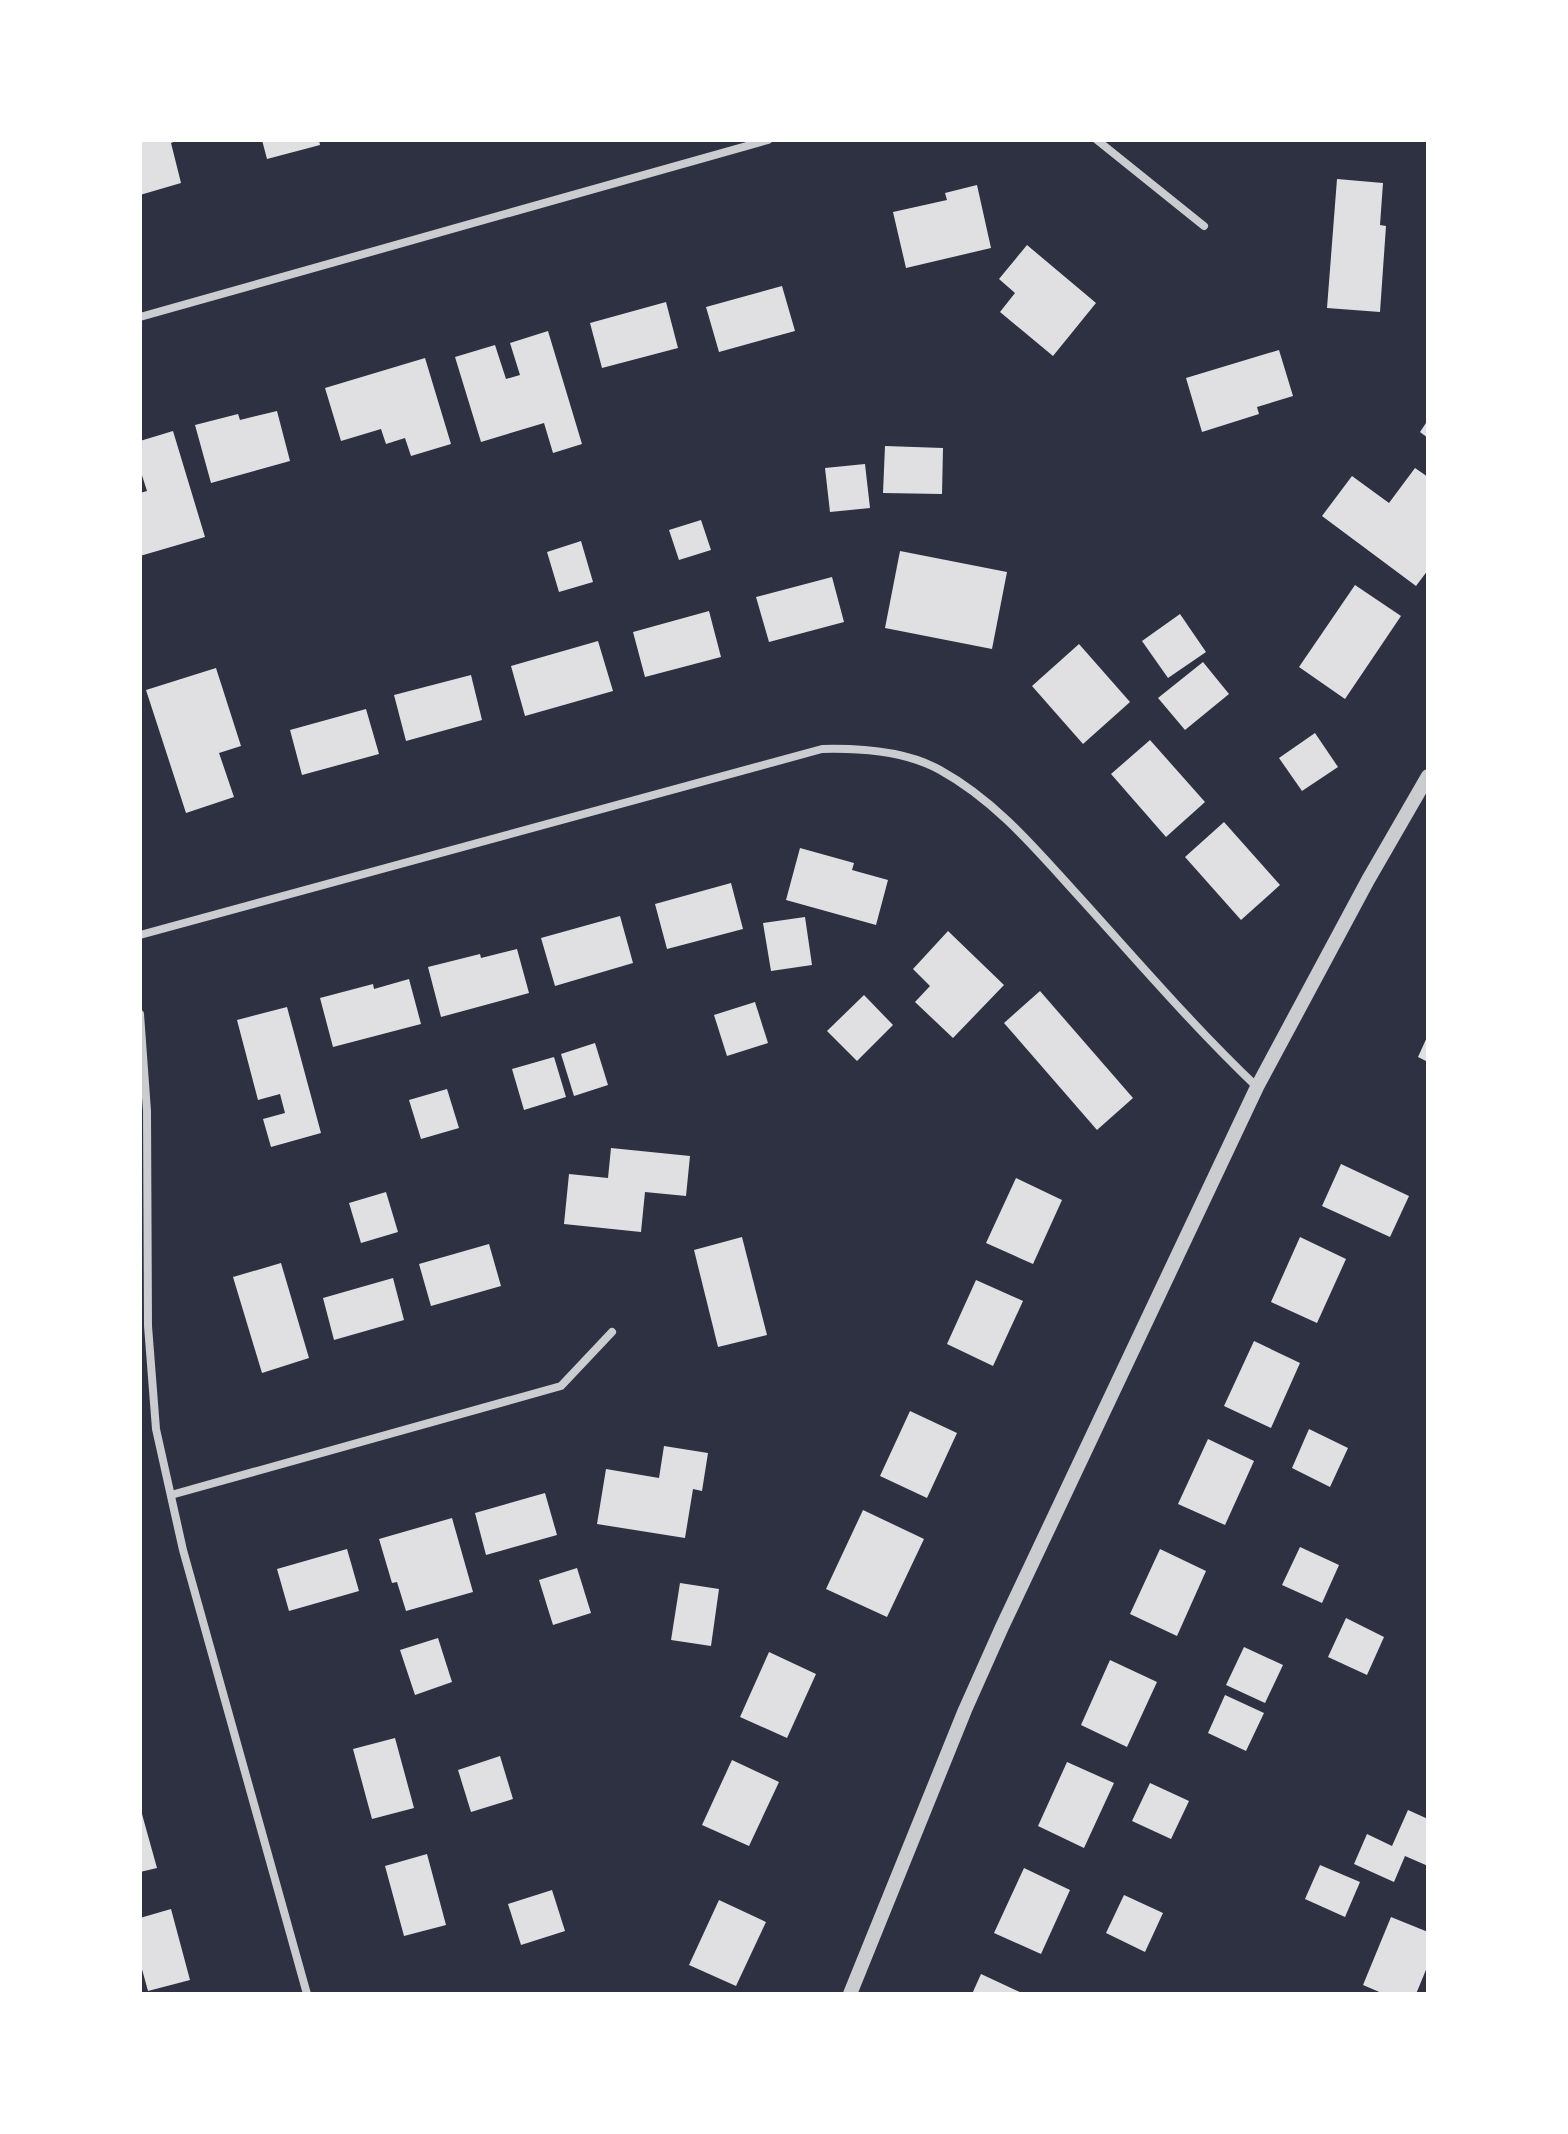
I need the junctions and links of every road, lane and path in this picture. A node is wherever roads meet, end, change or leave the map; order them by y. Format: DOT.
graph roads {
  1 [pos="768,140"];
  2 [pos="1097,140"];
  3 [pos="1204,226"];
  4 [pos="140,317"];
  5 [pos="1428,776"];
  6 [pos="140,935"];
  7 [pos="140,1014"];
  8 [pos="1257,1087"];
  9 [pos="612,1332"];
  10 [pos="171,1495"];
  11 [pos="307,1994"];
  12 [pos="850,1994"];
  1 -- 4 [label="street"];
  2 -- 3 [label="street"];
  5 -- 8 [label="street"];
  6 -- 8 [label="street"];
  7 -- 10 [label="street"];
  8 -- 12 [label="street"];
  9 -- 10 [label="street"];
  10 -- 11 [label="street"];
}
